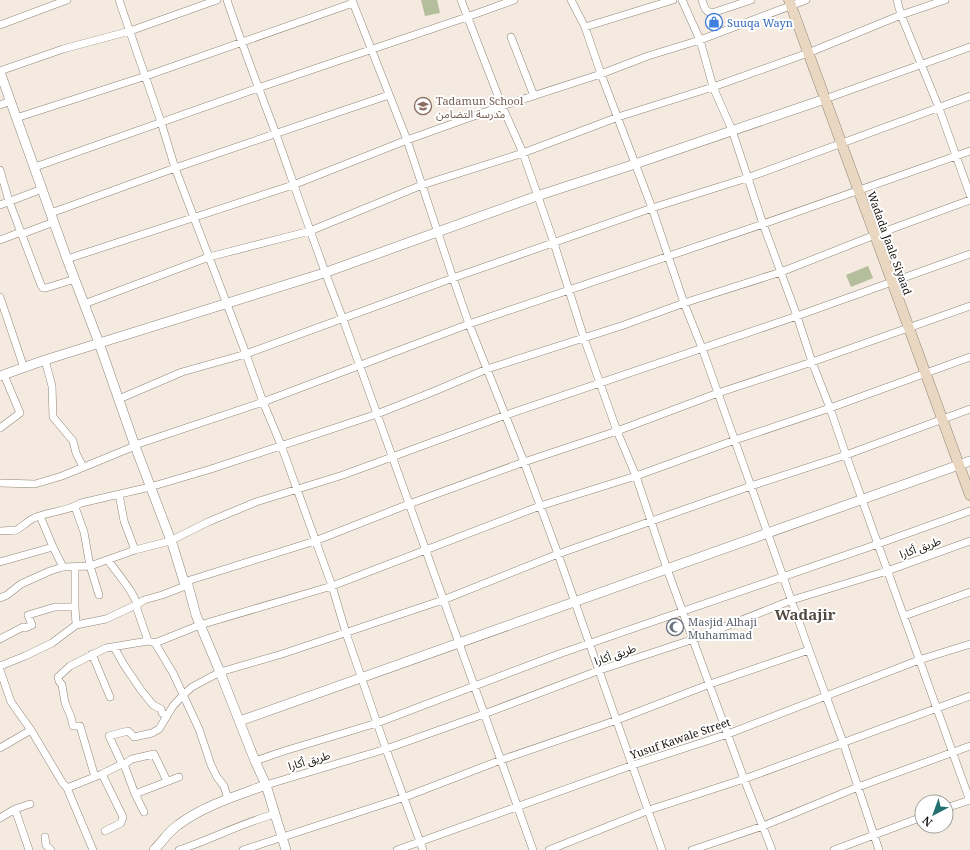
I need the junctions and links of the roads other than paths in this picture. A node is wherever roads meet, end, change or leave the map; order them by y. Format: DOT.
graph roads {
  1 [pos="67,0"];
  2 [pos="119,0"];
  3 [pos="217,0"];
  4 [pos="227,0"];
  5 [pos="460,0"];
  6 [pos="514,0"];
  7 [pos="571,0"];
  8 [pos="673,0"];
  9 [pos="682,0"];
  10 [pos="702,0"];
  11 [pos="751,0"];
  12 [pos="806,0"];
  13 [pos="897,0"];
  14 [pos="944,0"];
  15 [pos="353,2"];
  16 [pos="790,3"];
  17 [pos="901,15"];
  18 [pos="467,17"];
  19 [pos="0,25"];
  20 [pos="585,27"];
  21 [pos="130,31"];
  22 [pos="511,38"];
  23 [pos="700,40"];
  24 [pos="241,43"];
  25 [pos="970,47"];
  26 [pos="371,50"];
  27 [pos="808,53"];
  28 [pos="922,64"];
  29 [pos="0,71"];
  30 [pos="601,74"];
  31 [pos="146,76"];
  32 [pos="258,88"];
  33 [pos="714,88"];
  34 [pos="389,95"];
  35 [pos="534,96"];
  36 [pos="970,96"];
  37 [pos="825,99"];
  38 [pos="10,101"];
  39 [pos="0,105"];
  40 [pos="502,106"];
  41 [pos="939,108"];
  42 [pos="618,117"];
  43 [pos="16,118"];
  44 [pos="161,122"];
  45 [pos="732,130"];
  46 [pos="276,134"];
  47 [pos="407,140"];
  48 [pos="842,144"];
  49 [pos="970,151"];
  50 [pos="523,153"];
  51 [pos="956,156"];
  52 [pos="635,164"];
  53 [pos="35,167"];
  54 [pos="175,168"];
  55 [pos="0,172"];
  56 [pos="747,178"];
  57 [pos="293,184"];
  58 [pos="422,185"];
  59 [pos="42,190"];
  60 [pos="858,191"];
  61 [pos="970,195"];
  62 [pos="537,196"];
  63 [pos="970,200"];
  64 [pos="9,201"];
  65 [pos="0,205"];
  66 [pos="652,208"];
  67 [pos="51,213"];
  68 [pos="194,216"];
  69 [pos="54,222"];
  70 [pos="763,224"];
  71 [pos="437,231"];
  72 [pos="310,232"];
  73 [pos="21,233"];
  74 [pos="875,235"];
  75 [pos="0,240"];
  76 [pos="554,243"];
  77 [pos="970,254"];
  78 [pos="669,256"];
  79 [pos="67,258"];
  80 [pos="209,258"];
  81 [pos="781,272"];
  82 [pos="324,273"];
  83 [pos="453,278"];
  84 [pos="74,279"];
  85 [pos="892,282"];
  86 [pos="569,290"];
  87 [pos="0,298"];
  88 [pos="684,303"];
  89 [pos="84,304"];
  90 [pos="227,304"];
  91 [pos="970,306"];
  92 [pos="797,316"];
  93 [pos="343,319"];
  94 [pos="469,324"];
  95 [pos="909,328"];
  96 [pos="584,338"];
  97 [pos="99,343"];
  98 [pos="702,348"];
  99 [pos="246,354"];
  100 [pos="970,357"];
  101 [pos="46,360"];
  102 [pos="812,362"];
  103 [pos="359,366"];
  104 [pos="24,368"];
  105 [pos="487,369"];
  106 [pos="925,372"];
  107 [pos="2,376"];
  108 [pos="601,384"];
  109 [pos="718,393"];
  110 [pos="119,399"];
  111 [pos="263,402"];
  112 [pos="830,408"];
  113 [pos="970,409"];
  114 [pos="377,414"];
  115 [pos="506,415"];
  116 [pos="942,419"];
  117 [pos="0,428"];
  118 [pos="617,431"];
  119 [pos="735,440"];
  120 [pos="281,445"];
  121 [pos="135,446"];
  122 [pos="846,455"];
  123 [pos="392,456"];
  124 [pos="970,461"];
  125 [pos="524,462"];
  126 [pos="959,465"];
  127 [pos="82,467"];
  128 [pos="636,476"];
  129 [pos="0,483"];
  130 [pos="751,486"];
  131 [pos="150,487"];
  132 [pos="297,490"];
  133 [pos="119,494"];
  134 [pos="970,495"];
  135 [pos="862,499"];
  136 [pos="408,504"];
  137 [pos="540,506"];
  138 [pos="75,507"];
  139 [pos="970,511"];
  140 [pos="40,516"];
  141 [pos="651,521"];
  142 [pos="0,531"];
  143 [pos="767,533"];
  144 [pos="170,541"];
  145 [pos="315,541"];
  146 [pos="970,541"];
  147 [pos="878,544"];
  148 [pos="52,547"];
  149 [pos="135,550"];
  150 [pos="426,551"];
  151 [pos="558,554"];
  152 [pos="108,560"];
  153 [pos="0,562"];
  154 [pos="90,566"];
  155 [pos="63,568"];
  156 [pos="76,568"];
  157 [pos="667,569"];
  158 [pos="887,571"];
  159 [pos="783,576"];
  160 [pos="186,583"];
  161 [pos="332,586"];
  162 [pos="970,592"];
  163 [pos="99,596"];
  164 [pos="0,598"];
  165 [pos="443,600"];
  166 [pos="792,600"];
  167 [pos="575,602"];
  168 [pos="138,604"];
  169 [pos="75,607"];
  170 [pos="683,611"];
  171 [pos="904,616"];
  172 [pos="76,625"];
  173 [pos="200,625"];
  174 [pos="346,634"];
  175 [pos="0,639"];
  176 [pos="694,639"];
  177 [pos="152,642"];
  178 [pos="458,643"];
  179 [pos="590,644"];
  180 [pos="970,644"];
  181 [pos="114,647"];
  182 [pos="809,650"];
  183 [pos="92,654"];
  184 [pos="919,660"];
  185 [pos="0,666"];
  186 [pos="0,670"];
  187 [pos="600,670"];
  188 [pos="220,672"];
  189 [pos="362,678"];
  190 [pos="710,684"];
  191 [pos="474,686"];
  192 [pos="183,695"];
  193 [pos="826,695"];
  194 [pos="970,696"];
  195 [pos="110,697"];
  196 [pos="937,708"];
  197 [pos="484,714"];
  198 [pos="167,716"];
  199 [pos="617,720"];
  200 [pos="240,721"];
  201 [pos="377,723"];
  202 [pos="31,730"];
  203 [pos="728,734"];
  204 [pos="843,742"];
  205 [pos="970,746"];
  206 [pos="0,748"];
  207 [pos="386,749"];
  208 [pos="953,752"];
  209 [pos="501,760"];
  210 [pos="255,761"];
  211 [pos="124,765"];
  212 [pos="633,766"];
  213 [pos="99,775"];
  214 [pos="179,777"];
  215 [pos="744,779"];
  216 [pos="167,781"];
  217 [pos="266,785"];
  218 [pos="858,787"];
  219 [pos="67,788"];
  220 [pos="135,794"];
  221 [pos="404,797"];
  222 [pos="228,799"];
  223 [pos="970,800"];
  224 [pos="30,804"];
  225 [pos="954,805"];
  226 [pos="518,807"];
  227 [pos="15,808"];
  228 [pos="649,810"];
  229 [pos="144,812"];
  230 [pos="275,814"];
  231 [pos="0,818"];
  232 [pos="914,820"];
  233 [pos="763,826"];
  234 [pos="105,831"];
  235 [pos="873,835"];
  236 [pos="45,837"];
  237 [pos="283,837"];
  238 [pos="420,842"];
  239 [pos="29,850"];
  240 [pos="51,850"];
  241 [pos="94,850"];
  242 [pos="155,850"];
  243 [pos="179,850"];
  244 [pos="243,850"];
  245 [pos="286,850"];
  246 [pos="397,850"];
  247 [pos="423,850"];
  248 [pos="533,850"];
  249 [pos="549,850"];
  250 [pos="662,850"];
  251 [pos="692,850"];
  252 [pos="772,850"];
  253 [pos="834,850"];
  254 [pos="879,850"];
  1 -- 19 [label="street"];
  2 -- 21 [label="street"];
  3 -- 21 [label="street"];
  4 -- 24 [label="street"];
  5 -- 18 [label="street"];
  6 -- 18 [label="street"];
  7 -- 20 [label="street"];
  8 -- 20 [label="street"];
  9 -- 23 [label="street"];
  10 -- 11 [label="street"];
  12 -- 16 [label="street"];
  13 -- 17 [label="street"];
  14 -- 17 [label="street"];
  15 -- 24 [label="street"];
  15 -- 26 [label="street"];
  16 -- 23 [label="street"];
  16 -- 27 [label="main road, Wadada Jaale Siyaad"];
  17 -- 27 [label="street"];
  17 -- 28 [label="street"];
  18 -- 26 [label="street"];
  18 -- 40 [label="street"];
  20 -- 30 [label="street"];
  21 -- 29 [label="street"];
  21 -- 31 [label="street"];
  22 -- 35 [label="street"];
  23 -- 30 [label="street"];
  23 -- 33 [label="street"];
  24 -- 31 [label="street"];
  24 -- 32 [label="street"];
  25 -- 28 [label="street"];
  26 -- 32 [label="street"];
  26 -- 34 [label="street"];
  27 -- 33 [label="street"];
  27 -- 37 [label="main road, Wadada Jaale Siyaad"];
  28 -- 37 [label="street"];
  28 -- 41 [label="street"];
  29 -- 38 [label="street"];
  30 -- 35 [label="street"];
  30 -- 42 [label="street"];
  31 -- 43 [label="street"];
  31 -- 44 [label="street"];
  32 -- 44 [label="street"];
  32 -- 46 [label="street"];
  33 -- 42 [label="street"];
  33 -- 45 [label="street"];
  34 -- 46 [label="street"];
  34 -- 47 [label="street"];
  35 -- 40 [label="street"];
  36 -- 41 [label="street"];
  37 -- 45 [label="street"];
  37 -- 48 [label="main road, Wadada Jaale Siyaad"];
  38 -- 39 [label="street"];
  38 -- 43 [label="street"];
  40 -- 47 [label="street"];
  40 -- 50 [label="street"];
  41 -- 48 [label="street"];
  41 -- 51 [label="street"];
  42 -- 50 [label="street"];
  42 -- 52 [label="street"];
  43 -- 53 [label="street"];
  44 -- 53 [label="street"];
  44 -- 54 [label="street"];
  45 -- 52 [label="street"];
  45 -- 56 [label="street"];
  46 -- 54 [label="street"];
  46 -- 57 [label="street"];
  47 -- 57 [label="street"];
  47 -- 58 [label="street"];
  48 -- 56 [label="street"];
  48 -- 60 [label="main road, Wadada Jaale Siyaad"];
  49 -- 51 [label="street"];
  50 -- 58 [label="street"];
  50 -- 62 [label="street"];
  51 -- 60 [label="street"];
  51 -- 61 [label="street"];
  52 -- 62 [label="street"];
  52 -- 66 [label="street"];
  53 -- 59 [label="street"];
  54 -- 67 [label="street"];
  54 -- 68 [label="street"];
  55 -- 64 [label="street"];
  56 -- 66 [label="street"];
  56 -- 70 [label="street"];
  57 -- 68 [label="street"];
  57 -- 72 [label="street"];
  58 -- 71 [label="street"];
  58 -- 72 [label="street"];
  59 -- 64 [label="street"];
  59 -- 67 [label="street"];
  60 -- 70 [label="street"];
  60 -- 74 [label="main road, Wadada Jaale Siyaad"];
  62 -- 71 [label="street"];
  62 -- 76 [label="street"];
  63 -- 74 [label="street"];
  64 -- 65 [label="street"];
  64 -- 73 [label="street"];
  66 -- 76 [label="street"];
  66 -- 78 [label="street"];
  67 -- 69 [label="street"];
  68 -- 79 [label="street"];
  68 -- 80 [label="street"];
  69 -- 73 [label="street"];
  69 -- 79 [label="street"];
  70 -- 78 [label="street"];
  70 -- 81 [label="street"];
  71 -- 82 [label="street"];
  71 -- 83 [label="street"];
  72 -- 80 [label="street"];
  72 -- 82 [label="street"];
  73 -- 75 [label="street"];
  73 -- 84 [label="street"];
  74 -- 81 [label="street"];
  74 -- 85 [label="main road, Wadada Jaale Siyaad"];
  76 -- 83 [label="street"];
  76 -- 86 [label="street"];
  77 -- 85 [label="street"];
  78 -- 86 [label="street"];
  78 -- 88 [label="street"];
  79 -- 84 [label="street"];
  80 -- 89 [label="street"];
  80 -- 90 [label="street"];
  81 -- 88 [label="street"];
  81 -- 92 [label="street"];
  82 -- 90 [label="street"];
  82 -- 93 [label="street"];
  83 -- 93 [label="street"];
  83 -- 94 [label="street"];
  84 -- 89 [label="street"];
  85 -- 92 [label="street"];
  85 -- 95 [label="main road, Wadada Jaale Siyaad"];
  86 -- 94 [label="street"];
  86 -- 96 [label="street"];
  87 -- 104 [label="street"];
  88 -- 96 [label="street"];
  88 -- 98 [label="street"];
  89 -- 97 [label="street"];
  90 -- 97 [label="street"];
  90 -- 99 [label="street"];
  91 -- 95 [label="street"];
  92 -- 98 [label="street"];
  92 -- 102 [label="street"];
  93 -- 99 [label="street"];
  93 -- 103 [label="street"];
  94 -- 103 [label="street"];
  94 -- 105 [label="street"];
  95 -- 102 [label="street"];
  95 -- 106 [label="main road, Wadada Jaale Siyaad"];
  96 -- 105 [label="street"];
  96 -- 108 [label="street"];
  97 -- 101 [label="street"];
  97 -- 110 [label="street"];
  98 -- 108 [label="street"];
  98 -- 109 [label="street"];
  99 -- 110 [label="street"];
  99 -- 111 [label="street"];
  100 -- 106 [label="street"];
  101 -- 104 [label="street"];
  101 -- 127 [label="street"];
  102 -- 109 [label="street"];
  102 -- 112 [label="street"];
  103 -- 111 [label="street"];
  103 -- 114 [label="street"];
  104 -- 107 [label="street"];
  105 -- 114 [label="street"];
  105 -- 115 [label="street"];
  106 -- 112 [label="street"];
  106 -- 116 [label="main road, Wadada Jaale Siyaad"];
  107 -- 117 [label="street"];
  108 -- 115 [label="street"];
  108 -- 118 [label="street"];
  109 -- 118 [label="street"];
  109 -- 119 [label="street"];
  110 -- 121 [label="street"];
  111 -- 120 [label="street"];
  111 -- 121 [label="street"];
  112 -- 119 [label="street"];
  112 -- 122 [label="street"];
  113 -- 116 [label="street"];
  114 -- 120 [label="street"];
  114 -- 123 [label="street"];
  115 -- 123 [label="street"];
  115 -- 125 [label="street"];
  116 -- 122 [label="street"];
  116 -- 126 [label="main road, Wadada Jaale Siyaad"];
  118 -- 125 [label="street"];
  118 -- 128 [label="street"];
  119 -- 128 [label="street"];
  119 -- 130 [label="street"];
  120 -- 131 [label="street"];
  120 -- 132 [label="street"];
  121 -- 127 [label="street"];
  121 -- 131 [label="street"];
  122 -- 130 [label="street"];
  122 -- 135 [label="street"];
  123 -- 132 [label="street"];
  123 -- 136 [label="street"];
  124 -- 126 [label="street"];
  125 -- 136 [label="street"];
  125 -- 137 [label="street"];
  126 -- 134 [label="main road, Wadada Jaale Siyaad"];
  126 -- 135 [label="street"];
  127 -- 129 [label="street"];
  128 -- 137 [label="street"];
  128 -- 141 [label="street"];
  130 -- 141 [label="street"];
  130 -- 143 [label="street"];
  131 -- 133 [label="street"];
  131 -- 144 [label="street"];
  132 -- 144 [label="street"];
  132 -- 145 [label="street"];
  133 -- 138 [label="street"];
  133 -- 149 [label="street"];
  135 -- 143 [label="street"];
  135 -- 147 [label="street"];
  136 -- 145 [label="street"];
  136 -- 150 [label="street"];
  137 -- 150 [label="street"];
  137 -- 151 [label="street"];
  138 -- 140 [label="street"];
  138 -- 154 [label="street"];
  139 -- 147 [label="street"];
  140 -- 142 [label="street"];
  140 -- 148 [label="street"];
  141 -- 151 [label="street"];
  141 -- 157 [label="street"];
  143 -- 157 [label="street"];
  143 -- 159 [label="street"];
  144 -- 149 [label="street"];
  144 -- 160 [label="street"];
  145 -- 160 [label="street"];
  145 -- 161 [label="street"];
  146 -- 158 [label="street, طريق أكارا"];
  147 -- 158 [label="street"];
  147 -- 159 [label="street"];
  148 -- 153 [label="street"];
  148 -- 155 [label="street"];
  149 -- 152 [label="street"];
  150 -- 161 [label="street"];
  150 -- 165 [label="street"];
  151 -- 165 [label="street"];
  151 -- 167 [label="street"];
  152 -- 154 [label="street"];
  152 -- 168 [label="street"];
  154 -- 156 [label="street"];
  154 -- 163 [label="street"];
  155 -- 156 [label="street"];
  155 -- 164 [label="street"];
  156 -- 169 [label="street"];
  157 -- 167 [label="street"];
  157 -- 170 [label="street"];
  158 -- 166 [label="street, طريق أكارا"];
  158 -- 171 [label="street"];
  159 -- 166 [label="street"];
  159 -- 170 [label="street"];
  160 -- 168 [label="street"];
  160 -- 173 [label="street"];
  161 -- 173 [label="street"];
  161 -- 174 [label="street"];
  162 -- 171 [label="street"];
  165 -- 174 [label="street"];
  165 -- 178 [label="street"];
  166 -- 176 [label="street, طريق أكارا"];
  166 -- 182 [label="street"];
  167 -- 178 [label="street"];
  167 -- 179 [label="street"];
  168 -- 172 [label="street"];
  168 -- 177 [label="street"];
  169 -- 172 [label="street"];
  169 -- 175 [label="street"];
  170 -- 176 [label="street"];
  170 -- 179 [label="street"];
  171 -- 184 [label="street"];
  172 -- 185 [label="street"];
  173 -- 177 [label="street"];
  173 -- 188 [label="street"];
  174 -- 188 [label="street"];
  174 -- 189 [label="street"];
  176 -- 187 [label="street, طريق أكارا"];
  176 -- 190 [label="street"];
  177 -- 181 [label="street"];
  177 -- 192 [label="street"];
  178 -- 189 [label="street"];
  178 -- 191 [label="street"];
  179 -- 187 [label="street"];
  179 -- 191 [label="street"];
  180 -- 184 [label="street, Yusuf Kawale Street"];
  181 -- 183 [label="street"];
  181 -- 198 [label="street"];
  182 -- 190 [label="street"];
  182 -- 193 [label="street"];
  183 -- 195 [label="street"];
  183 -- 213 [label="street"];
  184 -- 193 [label="street, Yusuf Kawale Street"];
  184 -- 196 [label="street"];
  186 -- 202 [label="street"];
  187 -- 197 [label="street, طريق أكارا"];
  187 -- 199 [label="street"];
  188 -- 192 [label="street"];
  188 -- 200 [label="street"];
  189 -- 200 [label="street"];
  189 -- 201 [label="street"];
  190 -- 199 [label="street"];
  190 -- 203 [label="street"];
  191 -- 197 [label="street"];
  191 -- 201 [label="street"];
  192 -- 198 [label="street"];
  192 -- 222 [label="street"];
  193 -- 203 [label="street, Yusuf Kawale Street"];
  193 -- 204 [label="street"];
  194 -- 196 [label="street"];
  196 -- 204 [label="street"];
  196 -- 208 [label="street"];
  197 -- 207 [label="street, طريق أكارا"];
  197 -- 209 [label="street"];
  198 -- 211 [label="street"];
  199 -- 209 [label="street"];
  199 -- 212 [label="street"];
  200 -- 210 [label="street"];
  201 -- 207 [label="street"];
  201 -- 210 [label="street"];
  202 -- 206 [label="street"];
  202 -- 219 [label="street"];
  203 -- 212 [label="street, Yusuf Kawale Street"];
  203 -- 215 [label="street"];
  204 -- 215 [label="street"];
  204 -- 218 [label="street"];
  205 -- 208 [label="street"];
  207 -- 217 [label="street, طريق أكارا"];
  207 -- 221 [label="street"];
  208 -- 218 [label="street"];
  208 -- 223 [label="street"];
  209 -- 221 [label="street"];
  209 -- 226 [label="street"];
  210 -- 217 [label="street"];
  211 -- 213 [label="street"];
  211 -- 216 [label="street"];
  211 -- 220 [label="street"];
  212 -- 226 [label="street, Yusuf Kawale Street"];
  212 -- 228 [label="street"];
  213 -- 219 [label="street"];
  213 -- 234 [label="street"];
  214 -- 216 [label="street"];
  215 -- 228 [label="street"];
  215 -- 233 [label="street"];
  216 -- 220 [label="street"];
  217 -- 222 [label="street"];
  217 -- 230 [label="street"];
  218 -- 233 [label="street"];
  218 -- 235 [label="street"];
  219 -- 241 [label="street"];
  220 -- 229 [label="street"];
  221 -- 237 [label="street"];
  221 -- 238 [label="street"];
  222 -- 242 [label="street"];
  223 -- 225 [label="street"];
  224 -- 227 [label="street"];
  226 -- 238 [label="street, Yusuf Kawale Street"];
  226 -- 248 [label="street"];
  227 -- 231 [label="street"];
  227 -- 239 [label="street"];
  228 -- 249 [label="street"];
  228 -- 250 [label="street"];
  230 -- 237 [label="street"];
  230 -- 243 [label="street"];
  232 -- 235 [label="street"];
  233 -- 251 [label="street"];
  233 -- 252 [label="street"];
  235 -- 253 [label="street"];
  235 -- 254 [label="street"];
  236 -- 240 [label="street"];
  237 -- 244 [label="street"];
  237 -- 245 [label="street"];
  238 -- 246 [label="street, Yusuf Kawale Street"];
  238 -- 247 [label="street"];
}
